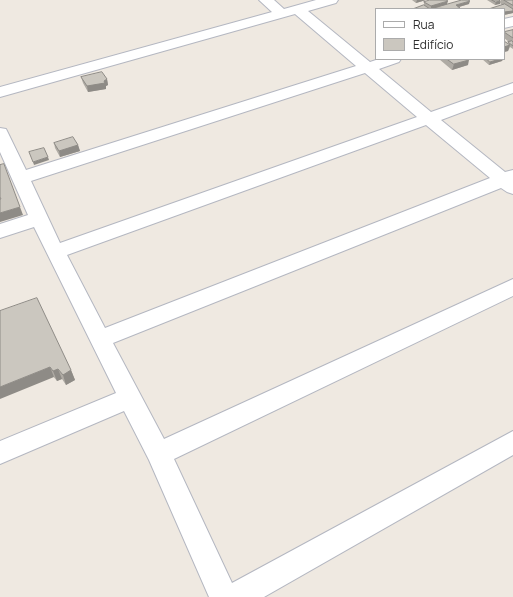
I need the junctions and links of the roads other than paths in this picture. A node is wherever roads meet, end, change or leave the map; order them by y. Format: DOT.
graph roads {
  1 [pos="266,0"];
  2 [pos="331,0"];
  3 [pos="297,9"];
  4 [pos="282,14"];
  5 [pos="391,60"];
  6 [pos="369,67"];
  7 [pos="513,88"];
  8 [pos="0,92"];
  9 [pos="428,118"];
  10 [pos="0,133"];
  11 [pos="20,178"];
  12 [pos="510,181"];
  13 [pos="39,218"];
  14 [pos="0,231"];
  15 [pos="55,252"];
  16 [pos="513,287"];
  17 [pos="100,339"];
  18 [pos="131,397"];
  19 [pos="513,442"];
  20 [pos="0,453"];
  21 [pos="159,454"];
  22 [pos="224,597"];
  23 [pos="236,597"];
  1 -- 4 [label="street"];
  2 -- 3 [label="street"];
  3 -- 4 [label="street"];
  3 -- 6 [label="street"];
  4 -- 8 [label="street"];
  5 -- 6 [label="street"];
  6 -- 9 [label="street"];
  6 -- 11 [label="street"];
  7 -- 9 [label="street"];
  9 -- 12 [label="street"];
  9 -- 15 [label="street"];
  10 -- 11 [label="street"];
  11 -- 13 [label="street"];
  12 -- 17 [label="street"];
  13 -- 14 [label="street"];
  13 -- 15 [label="street"];
  15 -- 17 [label="street"];
  16 -- 21 [label="street"];
  17 -- 18 [label="street"];
  18 -- 20 [label="street"];
  18 -- 21 [label="street"];
  19 -- 23 [label="street"];
  21 -- 22 [label="street"];
}
